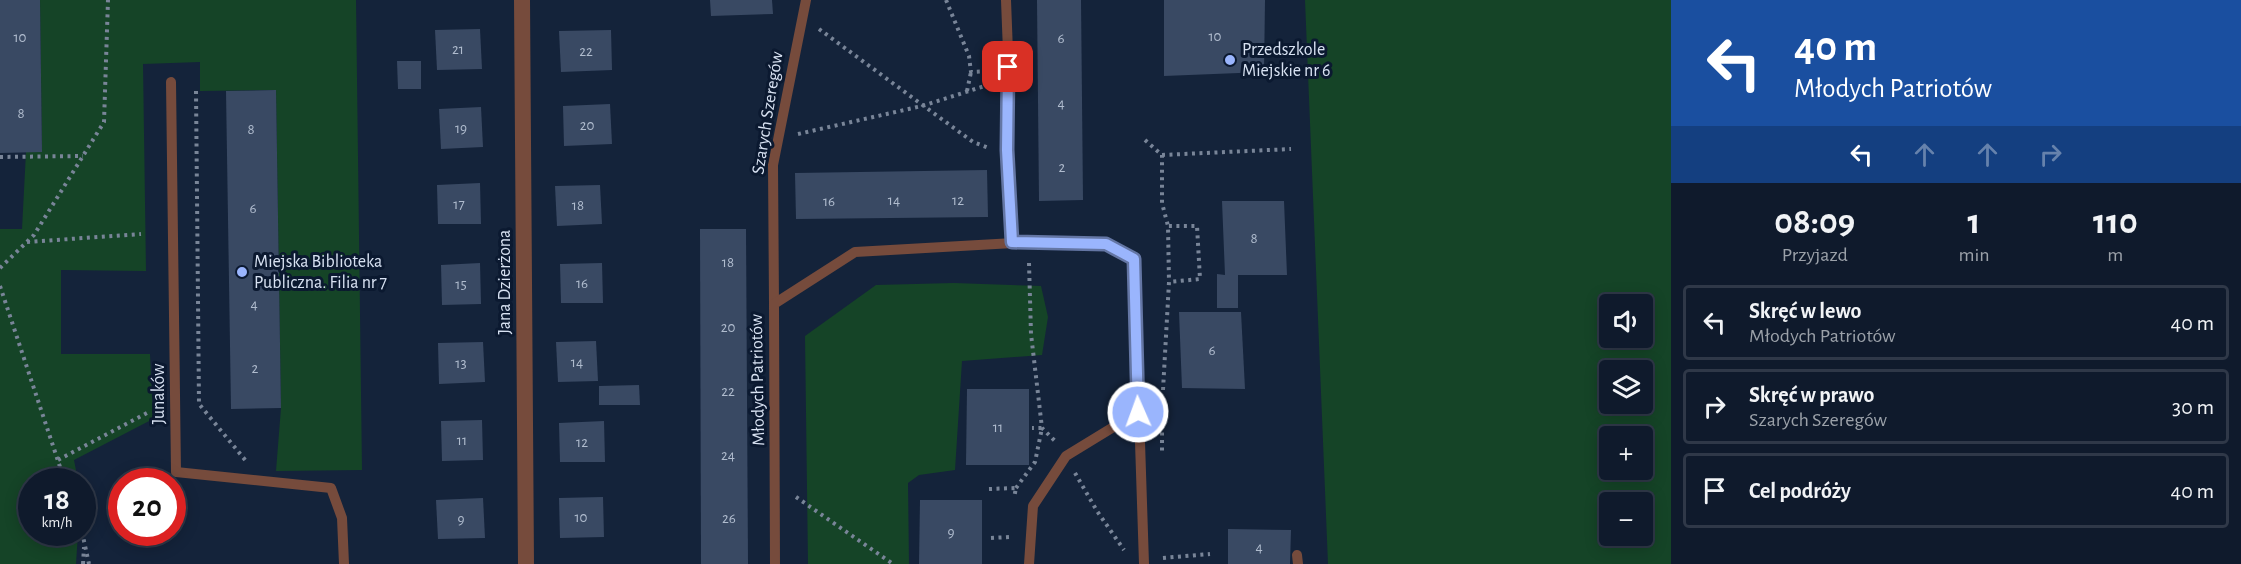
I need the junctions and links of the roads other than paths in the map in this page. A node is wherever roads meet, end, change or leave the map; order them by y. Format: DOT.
graph roads {
  1 [pos="522,0"];
  2 [pos="806,0"];
  3 [pos="1006,0"];
  4 [pos="171,82"];
  5 [pos="1012,242"];
  6 [pos="774,304"];
  7 [pos="1138,412"];
  8 [pos="344,564"];
  9 [pos="526,564"];
  10 [pos="775,564"];
  11 [pos="1029,564"];
  12 [pos="1144,564"];
  1 -- 9 [label="street, Jana Dzierżona"];
  2 -- 6 [label="lane, Szarych Szeregów"];
  3 -- 5 [label="lane"];
  4 -- 8 [label="lane, Junaków"];
  5 -- 6 [label="lane, Młodych Patriotów"];
  5 -- 7 [label="lane, Młodych Patriotów"];
  6 -- 10 [label="lane, Młodych Patriotów"];
  7 -- 11 [label="lane"];
  7 -- 12 [label="lane, Młodych Patriotów"];
}
